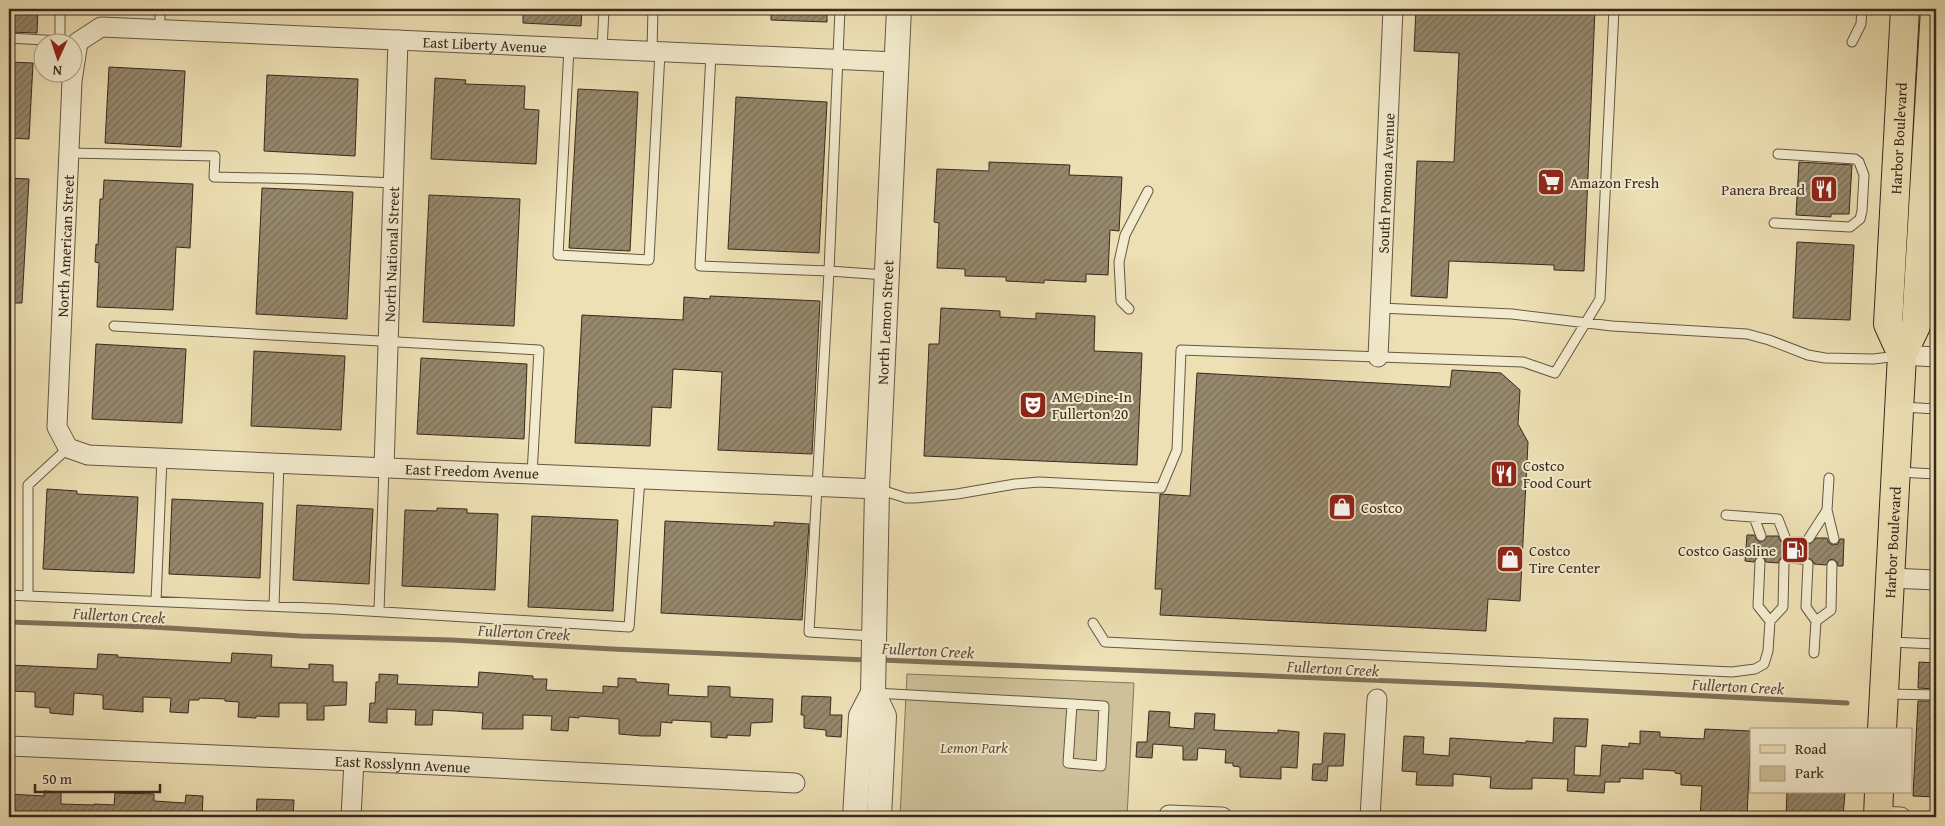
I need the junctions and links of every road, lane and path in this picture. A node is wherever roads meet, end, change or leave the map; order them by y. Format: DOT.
graph roads {
  1 [pos="60,9"];
  2 [pos="160,9"];
  3 [pos="604,9"];
  4 [pos="653,9"];
  5 [pos="840,9"];
  6 [pos="899,9"];
  7 [pos="1393,9"];
  8 [pos="1614,9"];
  9 [pos="1862,9"];
  10 [pos="1904,19"];
  11 [pos="1935,20"];
  12 [pos="160,30"];
  13 [pos="66,32"];
  14 [pos="82,35"];
  15 [pos="9,38"];
  16 [pos="32,39"];
  17 [pos="398,40"];
  18 [pos="1852,42"];
  19 [pos="569,48"];
  20 [pos="602,49"];
  21 [pos="656,52"];
  22 [pos="711,54"];
  23 [pos="838,59"];
  24 [pos="896,62"];
  25 [pos="72,82"];
  26 [pos="1931,142"];
  27 [pos="69,153"];
  28 [pos="1778,154"];
  29 [pos="393,183"];
  30 [pos="1148,191"];
  31 [pos="1930,192"];
  32 [pos="1774,224"];
  33 [pos="829,271"];
  34 [pos="886,275"];
  35 [pos="1380,308"];
  36 [pos="1129,309"];
  37 [pos="1586,323"];
  38 [pos="114,326"];
  39 [pos="388,341"];
  40 [pos="1902,355"];
  41 [pos="1378,357"];
  42 [pos="1936,357"];
  43 [pos="1899,407"];
  44 [pos="1936,409"];
  45 [pos="68,448"];
  46 [pos="162,458"];
  47 [pos="279,463"];
  48 [pos="384,468"];
  49 [pos="1896,472"];
  50 [pos="532,474"];
  51 [pos="1936,474"];
  52 [pos="1829,478"];
  53 [pos="640,479"];
  54 [pos="818,486"];
  55 [pos="877,488"];
  56 [pos="1827,510"];
  57 [pos="1726,515"];
  58 [pos="1754,517"];
  59 [pos="1761,536"];
  60 [pos="1785,537"];
  61 [pos="1810,538"];
  62 [pos="1834,539"];
  63 [pos="1760,562"];
  64 [pos="1784,563"];
  65 [pos="1808,564"];
  66 [pos="1832,565"];
  67 [pos="1890,578"];
  68 [pos="1936,580"];
  69 [pos="9,595"];
  70 [pos="28,596"];
  71 [pos="156,601"];
  72 [pos="274,606"];
  73 [pos="379,611"];
  74 [pos="1770,621"];
  75 [pos="1816,621"];
  76 [pos="1093,623"];
  77 [pos="873,636"];
  78 [pos="1887,642"];
  79 [pos="1936,644"];
  80 [pos="1814,653"];
  81 [pos="873,684"];
  82 [pos="1884,694"];
  83 [pos="1936,695"];
  84 [pos="1377,699"];
  85 [pos="1072,704"];
  86 [pos="1882,728"];
  87 [pos="9,746"];
  88 [pos="354,760"];
  89 [pos="795,782"];
  90 [pos="1169,815"];
  91 [pos="351,817"];
  92 [pos="855,817"];
  93 [pos="879,817"];
  94 [pos="1222,817"];
  95 [pos="1370,817"];
  1 -- 13 [label="lane"];
  2 -- 12 [label="lane"];
  3 -- 20 [label="lane"];
  4 -- 21 [label="lane"];
  5 -- 23 [label="lane"];
  6 -- 24 [label="street, North Lemon Street"];
  7 -- 35 [label="street, South Pomona Avenue"];
  8 -- 37 [label="lane"];
  9 -- 18 [label="lane"];
  10 -- 26 [label="main road"];
  10 -- 40 [label="main road, Harbor Boulevard"];
  11 -- 26 [label="main road, Harbor Boulevard"];
  12 -- 14 [label="street, East Liberty Avenue"];
  12 -- 17 [label="street, East Liberty Avenue"];
  15 -- 16 [label="lane"];
  17 -- 19 [label="street, East Liberty Avenue"];
  17 -- 29 [label="street, North National Street"];
  19 -- 20 [label="street, East Liberty Avenue"];
  19 -- 21 [label="lane"];
  20 -- 21 [label="street, East Liberty Avenue"];
  21 -- 22 [label="street, East Liberty Avenue"];
  22 -- 23 [label="street, East Liberty Avenue"];
  22 -- 33 [label="lane"];
  23 -- 24 [label="street, East Liberty Avenue"];
  23 -- 33 [label="lane"];
  24 -- 34 [label="street, North Lemon Street"];
  25 -- 27 [label="street, North American Street"];
  26 -- 31 [label="main road, Harbor Boulevard"];
  27 -- 29 [label="lane"];
  27 -- 45 [label="street, North American Street"];
  28 -- 32 [label="lane"];
  29 -- 39 [label="street, North National Street"];
  30 -- 36 [label="lane"];
  31 -- 40 [label="main road, Harbor Boulevard"];
  33 -- 34 [label="lane"];
  33 -- 54 [label="lane"];
  34 -- 55 [label="street, North Lemon Street"];
  35 -- 37 [label="lane"];
  35 -- 41 [label="street, South Pomona Avenue"];
  37 -- 40 [label="lane"];
  37 -- 41 [label="lane"];
  38 -- 39 [label="lane"];
  39 -- 48 [label="street, North National Street"];
  39 -- 50 [label="lane"];
  40 -- 42 [label="street"];
  40 -- 43 [label="main road, Harbor Boulevard"];
  41 -- 55 [label="lane"];
  43 -- 44 [label="lane"];
  43 -- 49 [label="main road, Harbor Boulevard"];
  45 -- 46 [label="street, East Freedom Avenue"];
  45 -- 70 [label="lane"];
  46 -- 47 [label="street, East Freedom Avenue"];
  46 -- 71 [label="lane"];
  47 -- 48 [label="street, East Freedom Avenue"];
  47 -- 72 [label="lane"];
  48 -- 50 [label="street, East Freedom Avenue"];
  48 -- 73 [label="lane"];
  49 -- 51 [label="lane"];
  49 -- 67 [label="main road, Harbor Boulevard"];
  50 -- 53 [label="street, East Freedom Avenue"];
  52 -- 56 [label="lane"];
  53 -- 54 [label="street, East Freedom Avenue"];
  53 -- 73 [label="lane"];
  54 -- 55 [label="street, East Freedom Avenue"];
  54 -- 77 [label="lane"];
  55 -- 77 [label="street, North Lemon Street"];
  56 -- 61 [label="lane"];
  56 -- 62 [label="lane"];
  57 -- 58 [label="lane"];
  58 -- 59 [label="lane"];
  58 -- 60 [label="lane"];
  63 -- 74 [label="lane"];
  64 -- 74 [label="lane"];
  65 -- 75 [label="lane"];
  66 -- 75 [label="lane"];
  67 -- 68 [label="street"];
  67 -- 78 [label="main road, Harbor Boulevard"];
  69 -- 70 [label="lane"];
  70 -- 71 [label="lane"];
  71 -- 72 [label="lane"];
  72 -- 73 [label="lane"];
  74 -- 76 [label="lane"];
  75 -- 80 [label="lane"];
  77 -- 81 [label="street, North Lemon Street"];
  78 -- 79 [label="lane"];
  78 -- 82 [label="main road, Harbor Boulevard"];
  81 -- 85 [label="lane"];
  81 -- 92 [label="street"];
  81 -- 93 [label="street"];
  82 -- 83 [label="lane"];
  82 -- 86 [label="main road, Harbor Boulevard"];
  84 -- 95 [label="street"];
  85 -- 85 [label="lane"];
  87 -- 88 [label="street, East Rosslynn Avenue"];
  88 -- 89 [label="street, East Rosslynn Avenue"];
  88 -- 91 [label="street"];
  90 -- 94 [label="street"];
}
